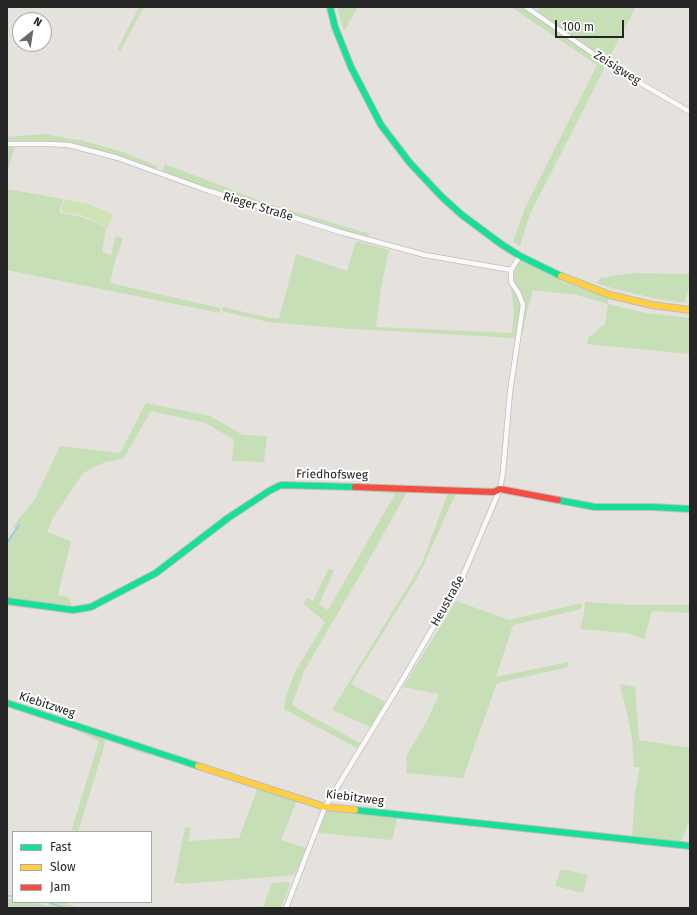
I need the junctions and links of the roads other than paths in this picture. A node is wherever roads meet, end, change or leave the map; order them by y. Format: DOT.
graph roads {
  1 [pos="330,7"];
  2 [pos="526,7"];
  3 [pos="690,112"];
  4 [pos="7,144"];
  5 [pos="520,256"];
  6 [pos="511,270"];
  7 [pos="690,310"];
  8 [pos="500,489"];
  9 [pos="690,509"];
  10 [pos="7,601"];
  11 [pos="7,703"];
  12 [pos="325,807"];
  13 [pos="690,846"];
  14 [pos="286,908"];
  1 -- 5 [label="street"];
  2 -- 3 [label="street, Zeisigweg"];
  4 -- 6 [label="street, Rieger Straße"];
  5 -- 6 [label="street"];
  5 -- 7 [label="street"];
  6 -- 8 [label="street, Heustraße"];
  8 -- 9 [label="street, Friedhofsweg"];
  8 -- 10 [label="street, Friedhofsweg"];
  8 -- 12 [label="street, Heustraße"];
  11 -- 12 [label="street, Kiebitzweg"];
  12 -- 13 [label="street, Kiebitzweg"];
  12 -- 14 [label="street, Heustraße"];
}
